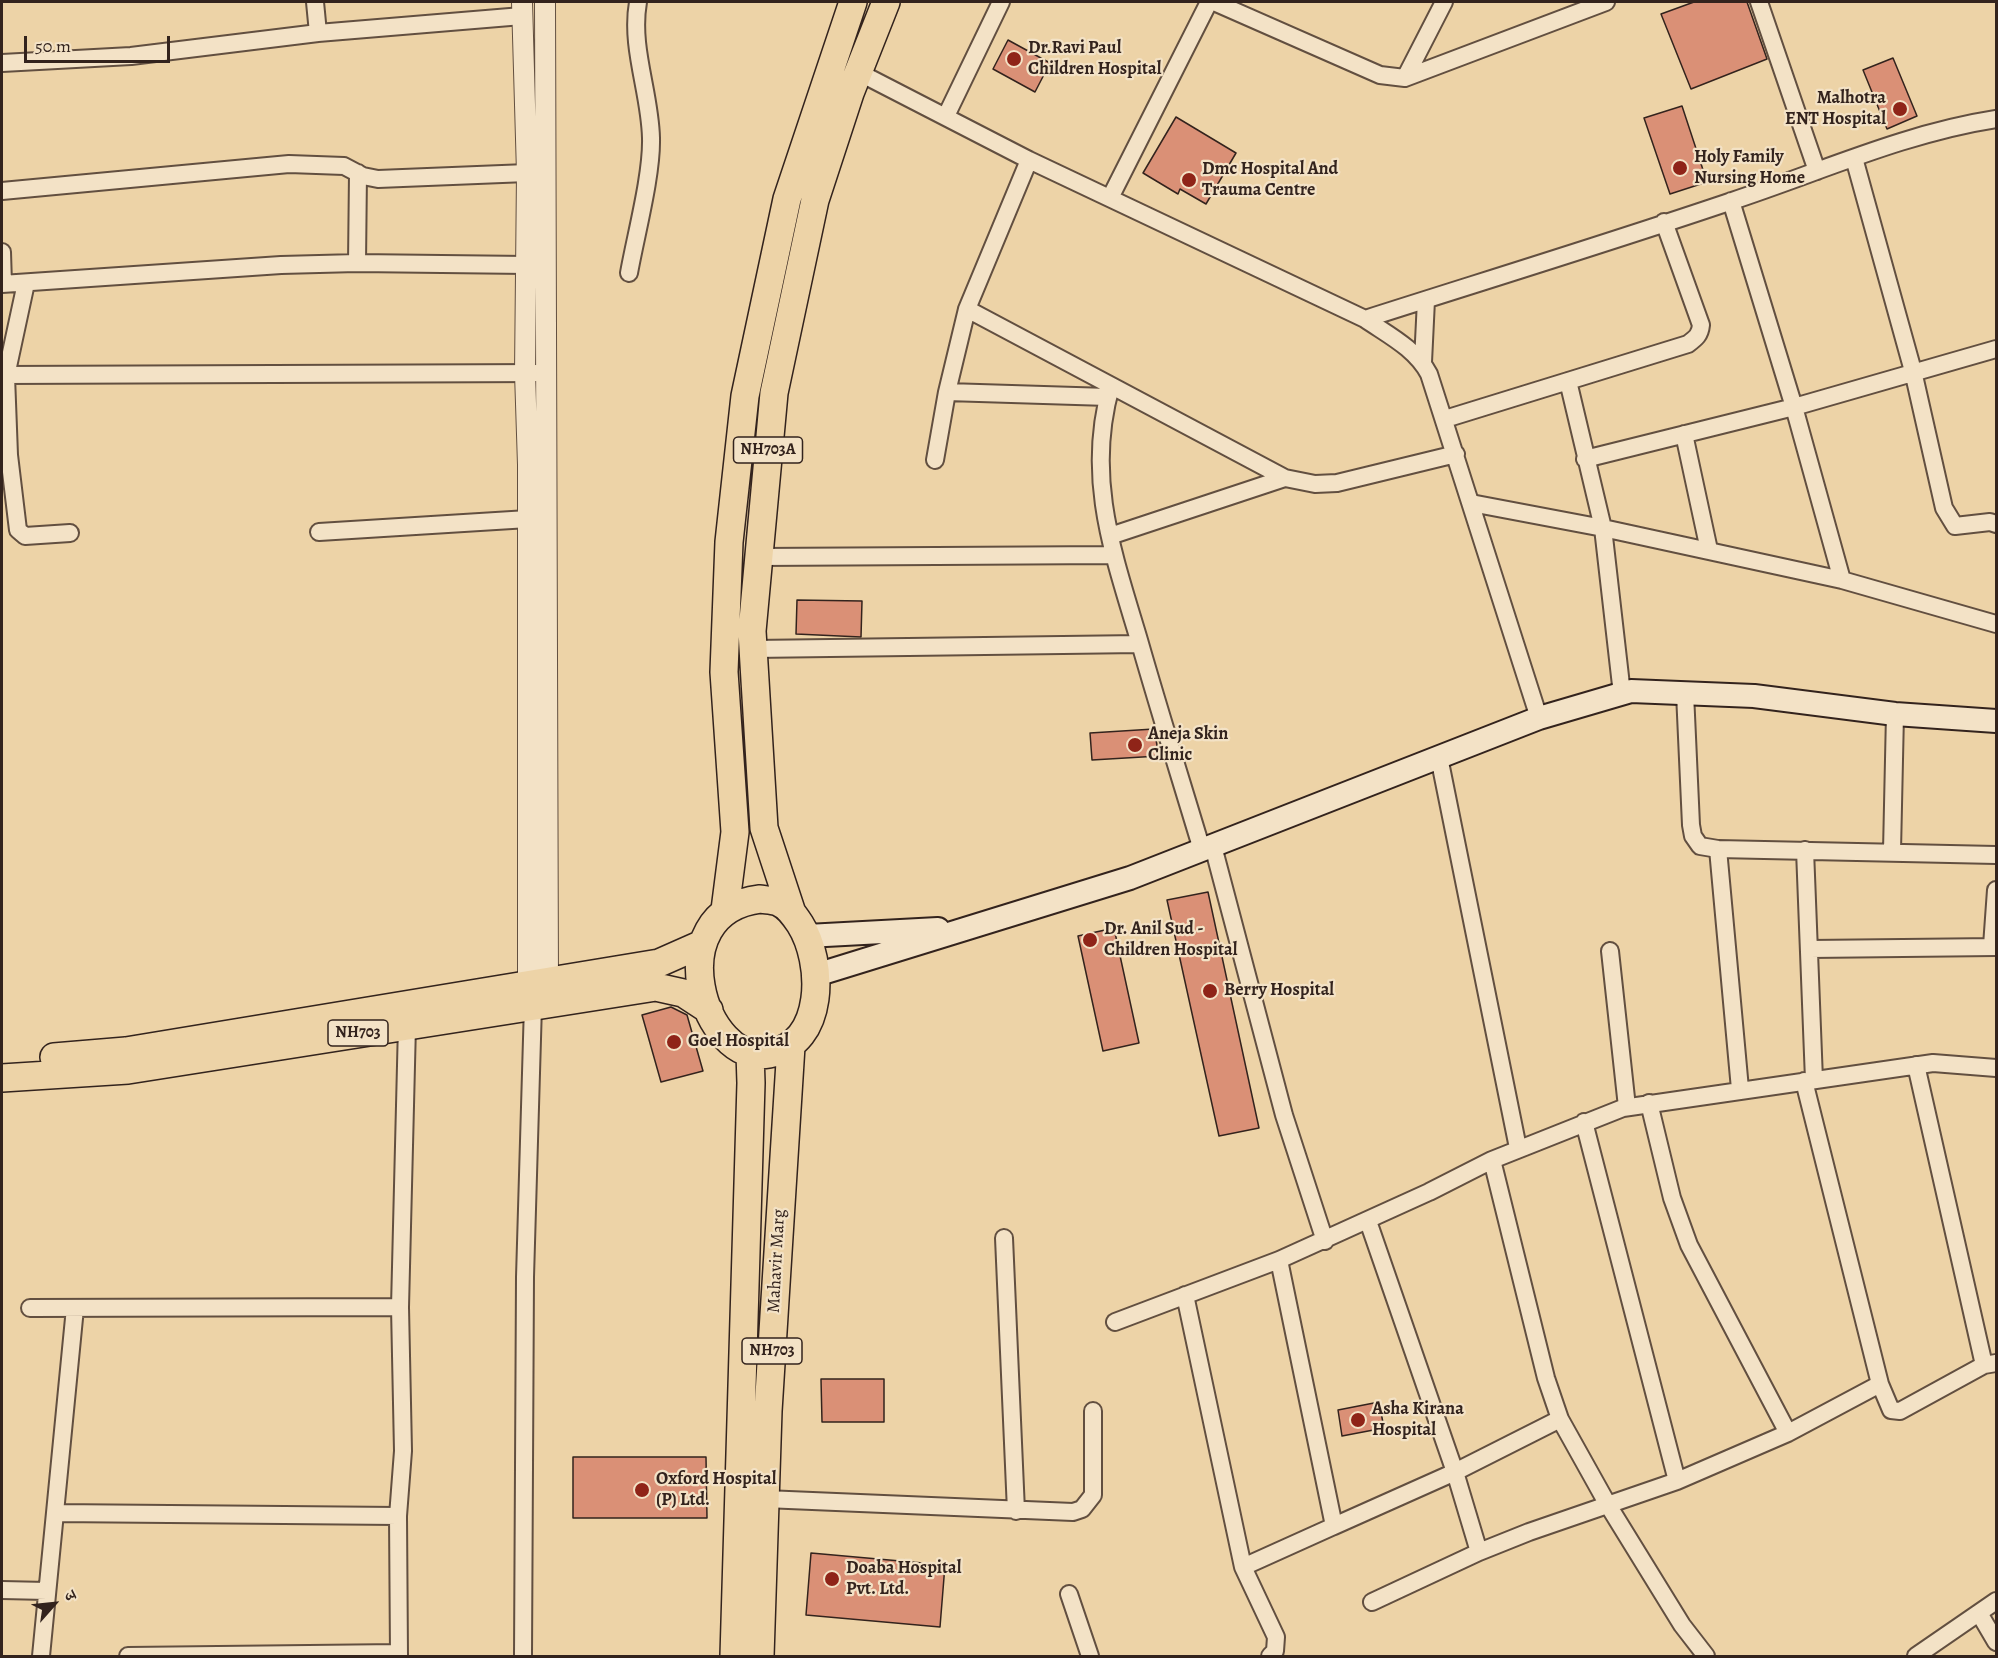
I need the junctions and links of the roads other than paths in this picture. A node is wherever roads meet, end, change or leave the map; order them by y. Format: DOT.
graph roads {
  1 [pos="315,2"];
  2 [pos="545,2"];
  3 [pos="638,2"];
  4 [pos="853,2"];
  5 [pos="886,2"];
  6 [pos="1001,2"];
  7 [pos="1209,2"];
  8 [pos="1214,2"];
  9 [pos="1444,2"];
  10 [pos="1606,2"];
  11 [pos="1759,2"];
  12 [pos="522,9"];
  13 [pos="318,33"];
  14 [pos="2,63"];
  15 [pos="858,72"];
  16 [pos="1406,78"];
  17 [pos="946,116"];
  18 [pos="1996,119"];
  19 [pos="1854,158"];
  20 [pos="1029,160"];
  21 [pos="1817,171"];
  22 [pos="358,173"];
  23 [pos="527,173"];
  24 [pos="2,190"];
  25 [pos="1110,198"];
  26 [pos="1731,201"];
  27 [pos="1664,222"];
  28 [pos="2,252"];
  29 [pos="357,263"];
  30 [pos="527,265"];
  31 [pos="628,273"];
  32 [pos="26,283"];
  33 [pos="2,284"];
  34 [pos="1426,300"];
  35 [pos="967,309"];
  36 [pos="1365,319"];
  37 [pos="1996,349"];
  38 [pos="1423,362"];
  39 [pos="1913,371"];
  40 [pos="525,373"];
  41 [pos="547,373"];
  42 [pos="4,375"];
  43 [pos="1568,381"];
  44 [pos="1109,391"];
  45 [pos="947,392"];
  46 [pos="1794,407"];
  47 [pos="1444,419"];
  48 [pos="1684,434"];
  49 [pos="1456,454"];
  50 [pos="1585,459"];
  51 [pos="935,460"];
  52 [pos="1285,478"];
  53 [pos="1471,503"];
  54 [pos="528,519"];
  55 [pos="1996,524"];
  56 [pos="1603,528"];
  57 [pos="320,532"];
  58 [pos="70,533"];
  59 [pos="1110,536"];
  60 [pos="1709,550"];
  61 [pos="1114,555"];
  62 [pos="758,557"];
  63 [pos="1842,580"];
  64 [pos="1996,624"];
  65 [pos="1140,644"];
  66 [pos="753,649"];
  67 [pos="1685,693"];
  68 [pos="1622,694"];
  69 [pos="1895,714"];
  70 [pos="1539,718"];
  71 [pos="1996,721"];
  72 [pos="1439,757"];
  73 [pos="1208,848"];
  74 [pos="1718,849"];
  75 [pos="1805,850"];
  76 [pos="1892,851"];
  77 [pos="1996,855"];
  78 [pos="1996,890"];
  79 [pos="725,910"];
  80 [pos="791,910"];
  81 [pos="974,927"];
  82 [pos="807,936"];
  83 [pos="702,944"];
  84 [pos="1994,946"];
  85 [pos="1810,949"];
  86 [pos="1610,951"];
  87 [pos="816,975"];
  88 [pos="536,990"];
  89 [pos="709,1010"];
  90 [pos="407,1025"];
  91 [pos="791,1046"];
  92 [pos="750,1053"];
  93 [pos="2,1060"];
  94 [pos="95,1063"];
  95 [pos="1916,1065"];
  96 [pos="1996,1068"];
  97 [pos="2,1078"];
  98 [pos="1809,1080"];
  99 [pos="1740,1089"];
  100 [pos="1649,1102"];
  101 [pos="1627,1107"];
  102 [pos="1584,1122"];
  103 [pos="1518,1148"];
  104 [pos="1492,1160"];
  105 [pos="1368,1221"];
  106 [pos="1004,1238"];
  107 [pos="1325,1241"];
  108 [pos="1279,1260"];
  109 [pos="1185,1295"];
  110 [pos="400,1307"];
  111 [pos="30,1308"];
  112 [pos="75,1308"];
  113 [pos="1115,1322"];
  114 [pos="1990,1364"];
  115 [pos="1880,1384"];
  116 [pos="1092,1411"];
  117 [pos="1560,1419"];
  118 [pos="1788,1432"];
  119 [pos="1455,1472"];
  120 [pos="1677,1481"];
  121 [pos="765,1499"];
  122 [pos="1608,1505"];
  123 [pos="1016,1511"];
  124 [pos="55,1513"];
  125 [pos="398,1516"];
  126 [pos="1334,1526"];
  127 [pos="1479,1552"];
  128 [pos="1243,1567"];
  129 [pos="2,1590"];
  130 [pos="47,1592"];
  131 [pos="1070,1594"];
  132 [pos="1996,1601"];
  133 [pos="1372,1602"];
  134 [pos="1979,1613"];
  135 [pos="1996,1642"];
  136 [pos="399,1655"];
  137 [pos="40,1656"];
  138 [pos="128,1656"];
  139 [pos="523,1656"];
  140 [pos="734,1656"];
  141 [pos="760,1656"];
  142 [pos="1090,1656"];
  143 [pos="1270,1656"];
  144 [pos="1706,1656"];
  145 [pos="1916,1656"];
  1 -- 13 [label="street"];
  2 -- 41 [label="street"];
  3 -- 31 [label="street"];
  4 -- 79 [label="highway, NH703A"];
  5 -- 15 [label="highway, NH703A"];
  6 -- 17 [label="street"];
  7 -- 25 [label="street"];
  8 -- 16 [label="street"];
  9 -- 16 [label="street"];
  10 -- 16 [label="street"];
  11 -- 21 [label="street"];
  12 -- 13 [label="street"];
  12 -- 23 [label="street"];
  13 -- 14 [label="street"];
  15 -- 17 [label="street"];
  15 -- 62 [label="highway, NH703A"];
  17 -- 20 [label="street"];
  18 -- 19 [label="street"];
  19 -- 21 [label="street"];
  19 -- 39 [label="street"];
  20 -- 25 [label="street"];
  20 -- 35 [label="street"];
  21 -- 26 [label="street"];
  22 -- 23 [label="street"];
  22 -- 24 [label="street"];
  22 -- 29 [label="street"];
  23 -- 30 [label="street"];
  25 -- 36 [label="street"];
  26 -- 27 [label="street"];
  26 -- 46 [label="street"];
  27 -- 34 [label="street"];
  27 -- 43 [label="street"];
  28 -- 33 [label="street"];
  29 -- 30 [label="street"];
  29 -- 32 [label="street"];
  30 -- 40 [label="street"];
  32 -- 33 [label="street"];
  32 -- 42 [label="street"];
  34 -- 36 [label="street"];
  34 -- 38 [label="street"];
  35 -- 44 [label="street"];
  35 -- 45 [label="street"];
  36 -- 38 [label="street"];
  37 -- 39 [label="street"];
  38 -- 47 [label="street"];
  39 -- 46 [label="street"];
  39 -- 55 [label="street"];
  40 -- 41 [label="street"];
  40 -- 42 [label="street"];
  40 -- 54 [label="street"];
  41 -- 88 [label="street"];
  42 -- 58 [label="street"];
  43 -- 47 [label="street"];
  43 -- 50 [label="street"];
  44 -- 45 [label="street"];
  44 -- 52 [label="street"];
  44 -- 59 [label="street"];
  45 -- 51 [label="street"];
  46 -- 48 [label="street"];
  46 -- 63 [label="street"];
  47 -- 49 [label="street"];
  48 -- 50 [label="street"];
  48 -- 60 [label="street"];
  49 -- 52 [label="street"];
  49 -- 53 [label="street"];
  50 -- 56 [label="street"];
  52 -- 59 [label="street"];
  53 -- 56 [label="street"];
  53 -- 70 [label="street"];
  54 -- 57 [label="street"];
  54 -- 88 [label="street"];
  56 -- 60 [label="street"];
  56 -- 68 [label="street"];
  59 -- 61 [label="street"];
  60 -- 63 [label="street"];
  61 -- 62 [label="street"];
  61 -- 65 [label="street"];
  62 -- 66 [label="highway, NH703A"];
  63 -- 64 [label="street"];
  65 -- 66 [label="street"];
  65 -- 73 [label="street"];
  66 -- 80 [label="highway, NH703A"];
  67 -- 68 [label="main road"];
  67 -- 69 [label="main road"];
  67 -- 74 [label="street"];
  68 -- 70 [label="main road"];
  69 -- 71 [label="main road"];
  69 -- 76 [label="street"];
  70 -- 72 [label="main road"];
  72 -- 73 [label="main road"];
  72 -- 103 [label="street"];
  73 -- 81 [label="main road"];
  73 -- 107 [label="street"];
  74 -- 75 [label="street"];
  74 -- 99 [label="street"];
  75 -- 76 [label="street"];
  75 -- 85 [label="street"];
  76 -- 77 [label="street"];
  78 -- 84 [label="street"];
  79 -- 80 [label="highway"];
  79 -- 83 [label="highway, NH703"];
  80 -- 82 [label="highway, NH703"];
  81 -- 82 [label="main road"];
  81 -- 87 [label="main road"];
  82 -- 87 [label="highway, NH703"];
  83 -- 88 [label="highway, NH703"];
  83 -- 89 [label="highway, NH703"];
  84 -- 85 [label="street"];
  85 -- 98 [label="street"];
  86 -- 101 [label="street"];
  87 -- 91 [label="highway, NH703"];
  88 -- 89 [label="highway, NH703"];
  88 -- 90 [label="highway, NH703"];
  88 -- 94 [label="highway, NH703"];
  88 -- 139 [label="street"];
  89 -- 92 [label="highway, NH703"];
  90 -- 94 [label="highway, NH703"];
  90 -- 110 [label="street"];
  91 -- 92 [label="highway"];
  91 -- 121 [label="highway, Mahavir Marg / NH703"];
  92 -- 140 [label="highway, Mahavir Marg / NH703"];
  93 -- 94 [label="highway, NH703"];
  94 -- 97 [label="highway, NH703"];
  95 -- 96 [label="street"];
  95 -- 98 [label="street"];
  95 -- 114 [label="street"];
  98 -- 99 [label="street"];
  98 -- 115 [label="street"];
  99 -- 100 [label="street"];
  100 -- 101 [label="street"];
  100 -- 118 [label="street"];
  101 -- 102 [label="street"];
  102 -- 103 [label="street"];
  102 -- 120 [label="street"];
  103 -- 104 [label="street"];
  104 -- 105 [label="street"];
  104 -- 117 [label="street"];
  105 -- 107 [label="street"];
  105 -- 119 [label="street"];
  106 -- 123 [label="street"];
  107 -- 108 [label="street"];
  108 -- 109 [label="street"];
  108 -- 126 [label="street"];
  109 -- 113 [label="street"];
  109 -- 128 [label="street"];
  110 -- 112 [label="street"];
  110 -- 125 [label="street"];
  111 -- 112 [label="street"];
  112 -- 124 [label="street"];
  114 -- 115 [label="street"];
  115 -- 118 [label="street"];
  116 -- 123 [label="street"];
  117 -- 119 [label="street"];
  117 -- 122 [label="street"];
  118 -- 120 [label="street"];
  119 -- 126 [label="street"];
  119 -- 127 [label="street"];
  120 -- 122 [label="street"];
  121 -- 123 [label="street"];
  121 -- 141 [label="highway, Mahavir Marg / NH703"];
  122 -- 127 [label="street"];
  122 -- 144 [label="street"];
  124 -- 125 [label="street"];
  124 -- 130 [label="street"];
  125 -- 136 [label="street"];
  126 -- 128 [label="street"];
  127 -- 133 [label="street"];
  128 -- 143 [label="street"];
  129 -- 130 [label="street"];
  130 -- 137 [label="street"];
  131 -- 142 [label="street"];
  132 -- 134 [label="street"];
  134 -- 135 [label="street"];
  134 -- 145 [label="street"];
  136 -- 138 [label="street"];
}
